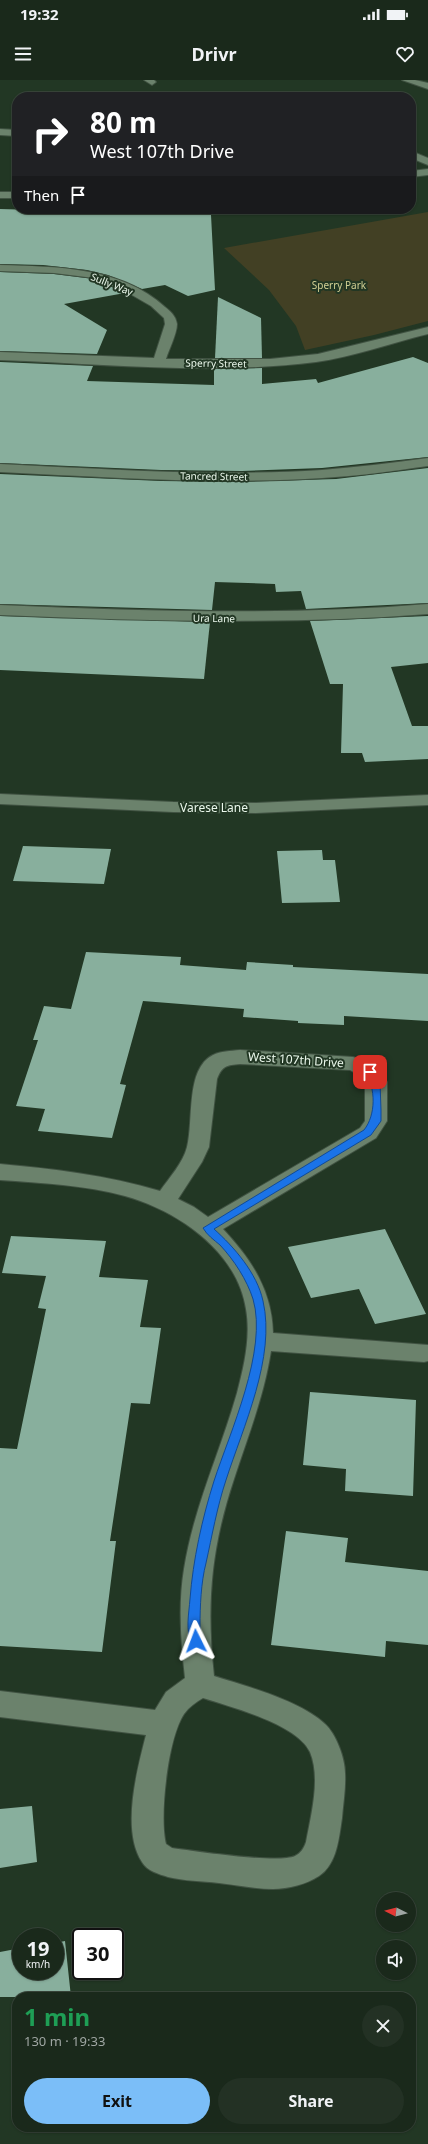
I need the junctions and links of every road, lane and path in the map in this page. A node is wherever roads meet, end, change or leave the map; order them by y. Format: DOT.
graph roads {
  1 [pos="406,80"];
  2 [pos="428,86"];
  3 [pos="0,132"];
  4 [pos="12,133"];
  5 [pos="416,156"];
  6 [pos="428,162"];
  7 [pos="428,172"];
  8 [pos="416,173"];
  9 [pos="0,194"];
  10 [pos="12,195"];
  11 [pos="0,268"];
  12 [pos="428,330"];
  13 [pos="0,356"];
  14 [pos="159,362"];
  15 [pos="428,462"];
  16 [pos="0,468"];
  17 [pos="428,609"];
  18 [pos="0,610"];
  19 [pos="0,799"];
  20 [pos="428,800"];
  21 [pos="0,1172"];
  22 [pos="165,1201"];
  23 [pos="208,1228"];
  24 [pos="259,1341"];
  25 [pos="424,1353"];
  26 [pos="200,1684"];
  27 [pos="0,1704"];
  28 [pos="163,1724"];
  1 -- 2 [label="street"];
  3 -- 4 [label="street"];
  5 -- 6 [label="street"];
  7 -- 8 [label="street"];
  9 -- 10 [label="street"];
  11 -- 14 [label="street, Sully Way"];
  12 -- 14 [label="street, Sperry Street"];
  13 -- 14 [label="street, Sperry Street"];
  15 -- 16 [label="street, Tancred Street"];
  17 -- 18 [label="street, Ura Lane"];
  19 -- 20 [label="street, Varese Lane"];
  21 -- 22 [label="street"];
  22 -- 23 [label="street"];
  22 -- 23 [label="street, West 107th Drive"];
  23 -- 24 [label="street"];
  24 -- 25 [label="street"];
  24 -- 26 [label="street"];
  26 -- 28 [label="street"];
  26 -- 28 [label="street"];
  27 -- 28 [label="street"];
}
